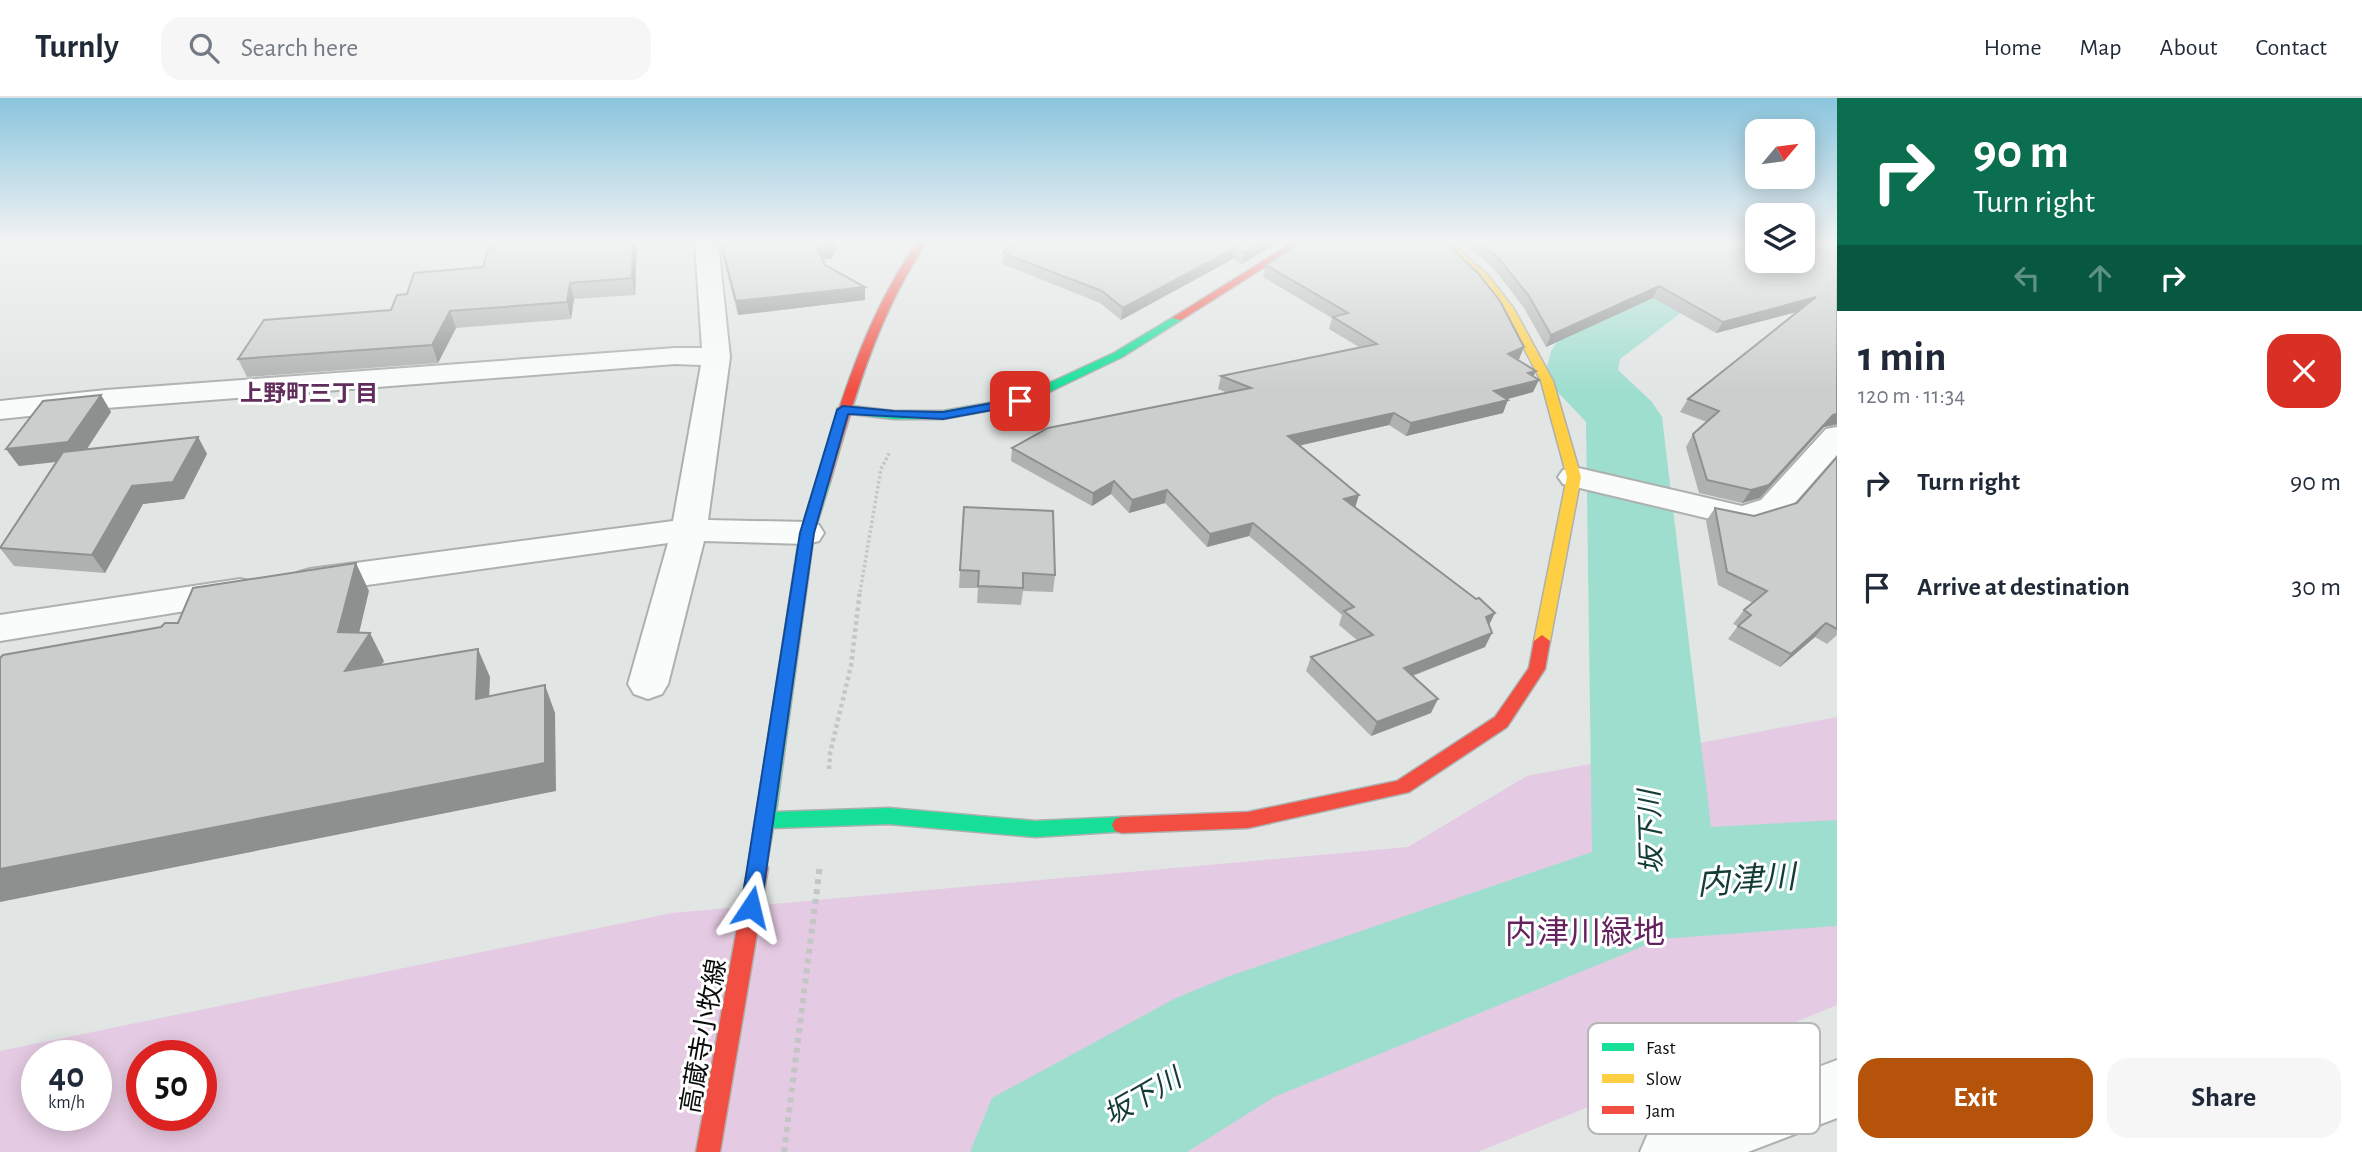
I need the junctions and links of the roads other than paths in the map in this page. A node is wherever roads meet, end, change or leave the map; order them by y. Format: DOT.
graph roads {
  1 [pos="710,292"];
  2 [pos="890,292"];
  3 [pos="1220,292"];
  4 [pos="1496,292"];
  5 [pos="716,357"];
  6 [pos="0,410"];
  7 [pos="843,410"];
  8 [pos="1837,436"];
  9 [pos="1583,479"];
  10 [pos="689,530"];
  11 [pos="807,533"];
  12 [pos="0,628"];
  13 [pos="648,684"];
  14 [pos="766,820"];
  15 [pos="1837,1089"];
  16 [pos="1820,1095"];
  17 [pos="1718,1134"];
  18 [pos="708,1152"];
  19 [pos="1670,1152"];
  1 -- 5 [label="street"];
  2 -- 7 [label="street, 高蔵寺小牧線"];
  3 -- 7 [label="street"];
  4 -- 9 [label="street"];
  5 -- 6 [label="street"];
  5 -- 10 [label="street"];
  7 -- 11 [label="street, 高蔵寺小牧線"];
  8 -- 9 [label="street"];
  9 -- 14 [label="street"];
  10 -- 11 [label="street"];
  10 -- 12 [label="street"];
  10 -- 13 [label="street"];
  11 -- 14 [label="street, 高蔵寺小牧線"];
  14 -- 18 [label="street, 高蔵寺小牧線"];
  15 -- 16 [label="street"];
  17 -- 19 [label="street"];
}
